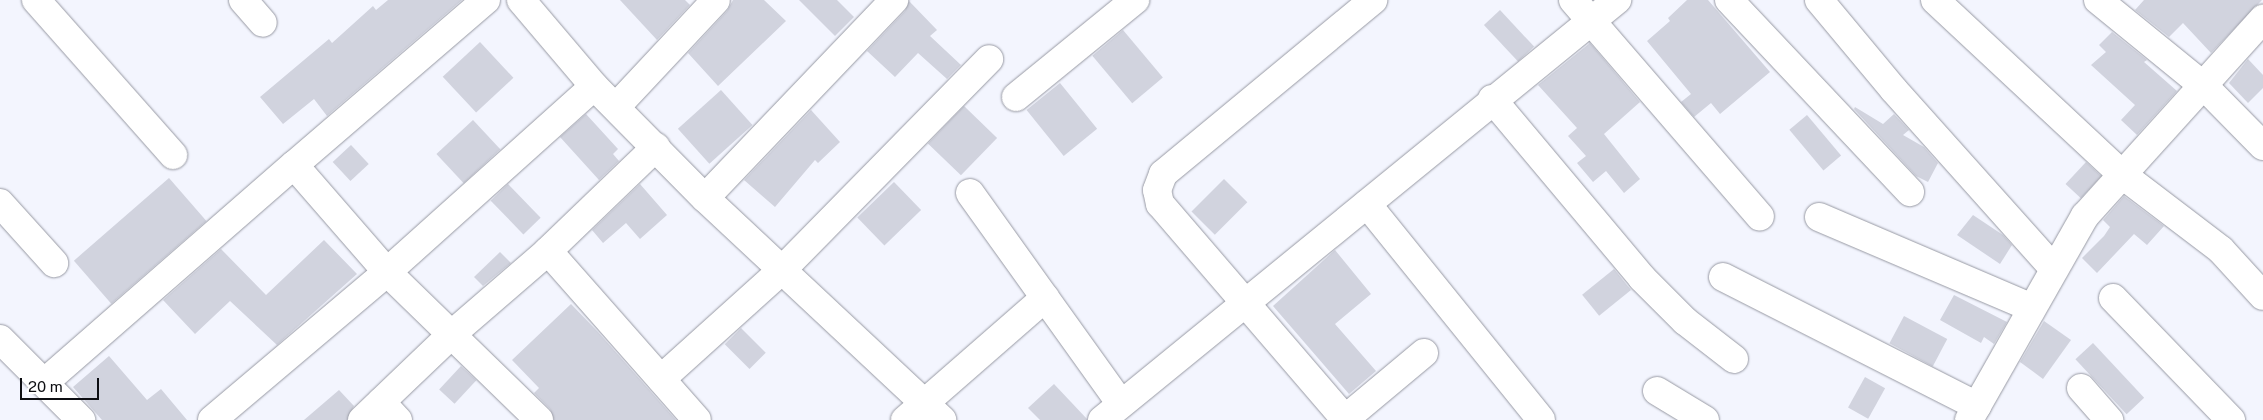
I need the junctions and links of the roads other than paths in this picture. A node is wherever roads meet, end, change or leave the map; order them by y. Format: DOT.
graph roads {
  1 [pos="36,0"];
  2 [pos="243,0"];
  3 [pos="486,0"];
  4 [pos="716,0"];
  5 [pos="894,0"];
  6 [pos="1135,0"];
  7 [pos="1373,0"];
  8 [pos="1573,0"];
  9 [pos="1617,0"];
  10 [pos="1729,0"];
  11 [pos="1819,0"];
  12 [pos="1936,0"];
  13 [pos="2098,0"];
  14 [pos="2259,0"];
  15 [pos="2263,3"];
  16 [pos="532,4"];
  17 [pos="2263,19"];
  18 [pos="1590,21"];
  19 [pos="263,23"];
  20 [pos="989,59"];
  21 [pos="594,86"];
  22 [pos="2204,86"];
  23 [pos="1016,97"];
  24 [pos="1492,100"];
  25 [pos="616,107"];
  26 [pos="2263,146"];
  27 [pos="656,147"];
  28 [pos="173,156"];
  29 [pos="294,165"];
  30 [pos="2124,176"];
  31 [pos="970,192"];
  32 [pos="1910,192"];
  33 [pos="705,198"];
  34 [pos="0,203"];
  35 [pos="1367,204"];
  36 [pos="1760,217"];
  37 [pos="1819,217"];
  38 [pos="548,251"];
  39 [pos="54,262"];
  40 [pos="2054,268"];
  41 [pos="781,271"];
  42 [pos="386,272"];
  43 [pos="1723,277"];
  44 [pos="2263,296"];
  45 [pos="1045,298"];
  46 [pos="2113,298"];
  47 [pos="1243,302"];
  48 [pos="2030,308"];
  49 [pos="452,334"];
  50 [pos="0,339"];
  51 [pos="1424,353"];
  52 [pos="1734,359"];
  53 [pos="661,379"];
  54 [pos="45,382"];
  55 [pos="2080,388"];
  56 [pos="1657,391"];
  57 [pos="1111,412"];
  58 [pos="1973,413"];
  59 [pos="380,414"];
  60 [pos="923,414"];
  61 [pos="1346,419"];
  62 [pos="81,420"];
  63 [pos="212,420"];
  64 [pos="539,420"];
  65 [pos="697,420"];
  66 [pos="1541,420"];
  67 [pos="1705,420"];
  68 [pos="2110,420"];
  69 [pos="2231,420"];
  1 -- 28 [label="street"];
  2 -- 19 [label="street"];
  3 -- 29 [label="street"];
  4 -- 25 [label="street"];
  5 -- 33 [label="street"];
  6 -- 23 [label="street"];
  7 -- 47 [label="street"];
  8 -- 18 [label="street"];
  9 -- 18 [label="street"];
  10 -- 32 [label="street"];
  11 -- 40 [label="street"];
  12 -- 30 [label="street"];
  13 -- 22 [label="street"];
  14 -- 15 [label="street"];
  16 -- 21 [label="street"];
  17 -- 22 [label="street"];
  18 -- 24 [label="street"];
  18 -- 36 [label="street"];
  20 -- 41 [label="street"];
  21 -- 25 [label="street"];
  21 -- 42 [label="street"];
  22 -- 26 [label="street"];
  22 -- 30 [label="street"];
  24 -- 35 [label="street"];
  24 -- 52 [label="street"];
  25 -- 27 [label="street"];
  27 -- 33 [label="street"];
  27 -- 38 [label="street"];
  29 -- 42 [label="street"];
  29 -- 54 [label="street"];
  30 -- 40 [label="street"];
  30 -- 44 [label="street"];
  31 -- 45 [label="street"];
  33 -- 41 [label="street"];
  34 -- 39 [label="street"];
  35 -- 47 [label="street"];
  35 -- 66 [label="street"];
  37 -- 48 [label="street"];
  38 -- 49 [label="street"];
  38 -- 53 [label="street"];
  40 -- 48 [label="street"];
  41 -- 53 [label="street"];
  41 -- 60 [label="street"];
  42 -- 49 [label="street"];
  42 -- 63 [label="street"];
  43 -- 58 [label="street"];
  45 -- 57 [label="street"];
  45 -- 60 [label="street"];
  46 -- 69 [label="street"];
  47 -- 57 [label="street"];
  47 -- 61 [label="street"];
  48 -- 58 [label="street"];
  49 -- 59 [label="street"];
  49 -- 64 [label="street"];
  50 -- 54 [label="street"];
  51 -- 61 [label="street"];
  53 -- 65 [label="street"];
  54 -- 62 [label="street"];
  55 -- 68 [label="street"];
  56 -- 67 [label="street"];
}
